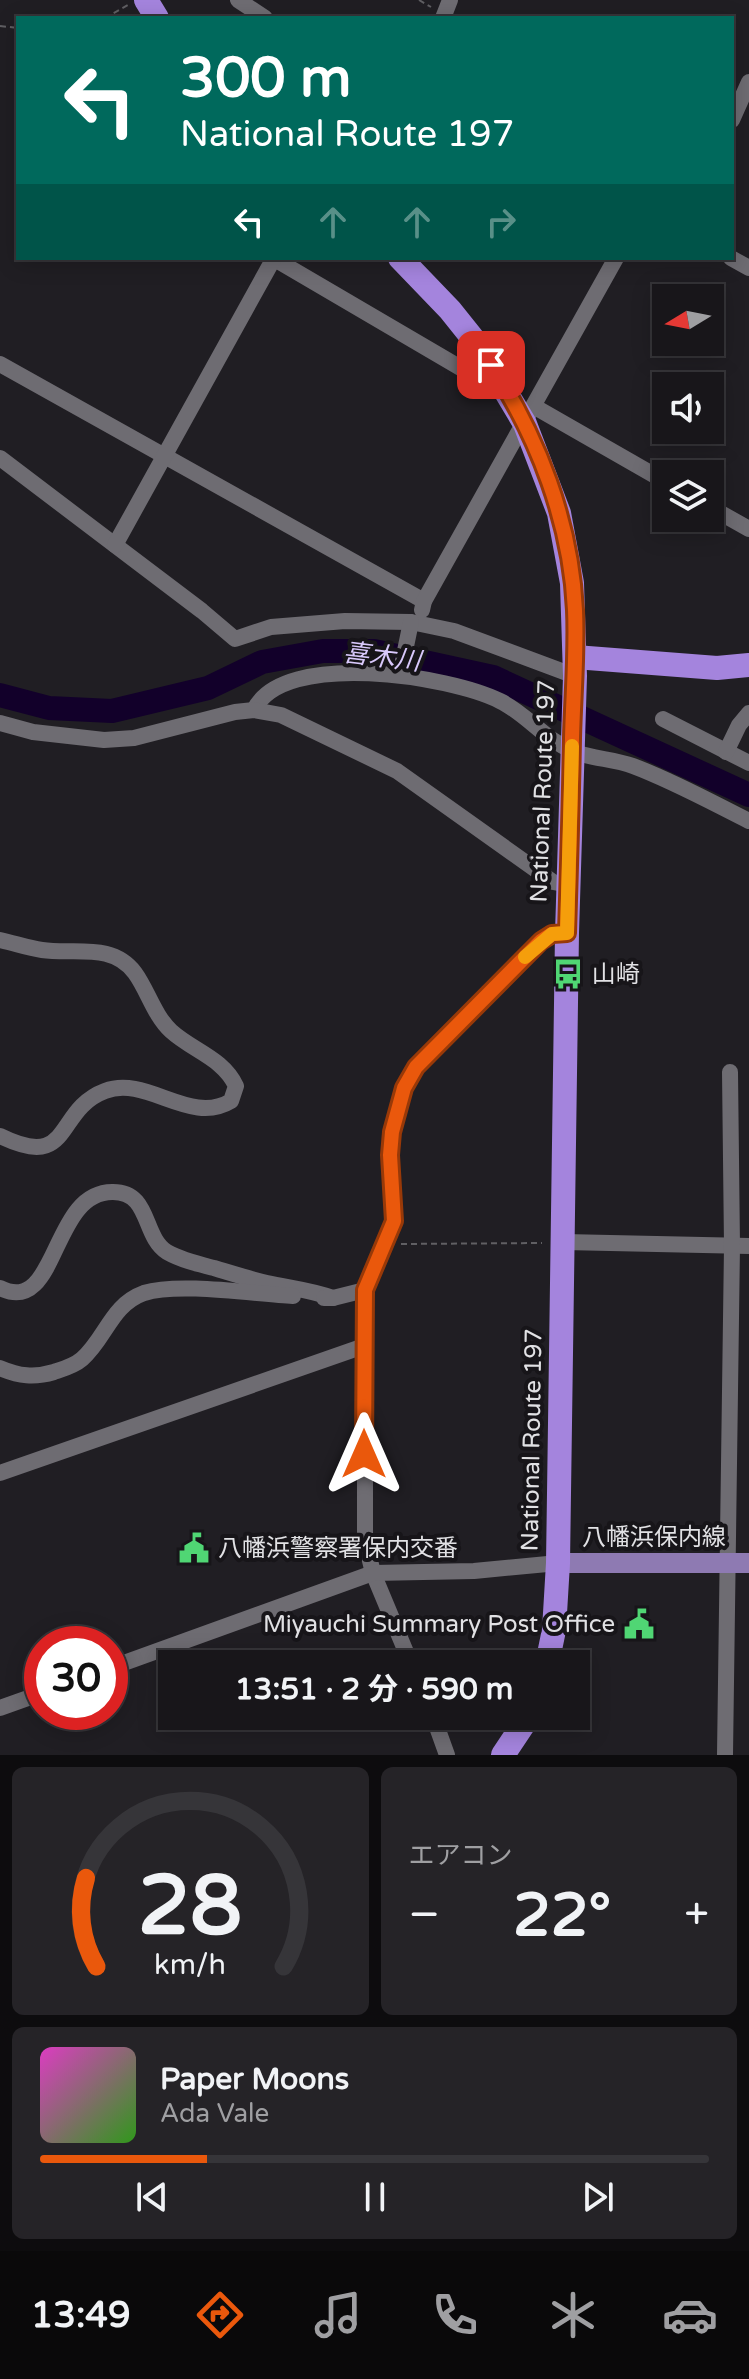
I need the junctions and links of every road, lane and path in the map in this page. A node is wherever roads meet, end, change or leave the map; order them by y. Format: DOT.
graph roads {
  1 [pos="135,0"];
  2 [pos="238,0"];
  3 [pos="108,16"];
  4 [pos="262,16"];
  5 [pos="749,82"];
  6 [pos="739,113"];
  7 [pos="273,260"];
  8 [pos="277,260"];
  9 [pos="402,260"];
  10 [pos="615,260"];
  11 [pos="0,364"];
  12 [pos="504,385"];
  13 [pos="530,415"];
  14 [pos="166,457"];
  15 [pos="0,458"];
  16 [pos="652,475"];
  17 [pos="724,515"];
  18 [pos="749,529"];
  19 [pos="115,545"];
  20 [pos="424,601"];
  21 [pos="413,624"];
  22 [pos="749,665"];
  23 [pos="401,671"];
  24 [pos="575,673"];
  25 [pos="254,710"];
  26 [pos="749,713"];
  27 [pos="663,719"];
  28 [pos="0,723"];
  29 [pos="572,745"];
  30 [pos="726,752"];
  31 [pos="749,763"];
  32 [pos="749,821"];
  33 [pos="569,885"];
  34 [pos="567,933"];
  35 [pos="0,940"];
  36 [pos="730,1072"];
  37 [pos="0,1136"];
  38 [pos="564,1242"];
  39 [pos="385,1245"];
  40 [pos="740,1246"];
  41 [pos="0,1288"];
  42 [pos="365,1290"];
  43 [pos="333,1298"];
  44 [pos="364,1346"];
  45 [pos="0,1368"];
  46 [pos="0,1473"];
  47 [pos="558,1563"];
  48 [pos="739,1563"];
  49 [pos="373,1573"];
  50 [pos="405,1650"];
  51 [pos="550,1650"];
  52 [pos="128,1661"];
  53 [pos="24,1699"];
  54 [pos="0,1708"];
  55 [pos="438,1730"];
  56 [pos="520,1730"];
  57 [pos="447,1755"];
  58 [pos="503,1755"];
  59 [pos="725,1755"];
  1 -- 3 [label="path"];
  2 -- 4 [label="street"];
  5 -- 6 [label="street"];
  7 -- 14 [label="street"];
  8 -- 12 [label="street"];
  9 -- 12 [label="highway, National Route 197"];
  10 -- 13 [label="street"];
  11 -- 14 [label="street"];
  12 -- 13 [label="highway, National Route 197"];
  13 -- 16 [label="street"];
  13 -- 20 [label="street"];
  13 -- 24 [label="highway, National Route 197"];
  14 -- 19 [label="street"];
  14 -- 20 [label="street"];
  15 -- 19 [label="street"];
  17 -- 18 [label="street"];
  19 -- 21 [label="street"];
  20 -- 21 [label="street"];
  21 -- 23 [label="street"];
  21 -- 24 [label="street"];
  22 -- 24 [label="highway"];
  23 -- 25 [label="street"];
  23 -- 29 [label="street"];
  24 -- 29 [label="highway, National Route 197"];
  25 -- 28 [label="street"];
  25 -- 33 [label="street"];
  26 -- 30 [label="street"];
  27 -- 30 [label="street"];
  29 -- 32 [label="street"];
  29 -- 33 [label="highway, National Route 197"];
  30 -- 31 [label="street"];
  33 -- 34 [label="highway, National Route 197"];
  34 -- 38 [label="highway, National Route 197"];
  34 -- 39 [label="street"];
  35 -- 37 [label="street"];
  36 -- 40 [label="street"];
  38 -- 39 [label="path"];
  38 -- 40 [label="street"];
  38 -- 47 [label="highway, National Route 197"];
  39 -- 42 [label="street"];
  40 -- 48 [label="street"];
  41 -- 43 [label="street"];
  42 -- 43 [label="street"];
  42 -- 44 [label="street"];
  43 -- 45 [label="street"];
  44 -- 46 [label="street"];
  44 -- 49 [label="street"];
  47 -- 48 [label="main road, 八幡浜保内線"];
  47 -- 49 [label="street"];
  47 -- 51 [label="highway, National Route 197"];
  48 -- 59 [label="street"];
  49 -- 50 [label="street"];
  49 -- 52 [label="street"];
  53 -- 54 [label="street"];
  55 -- 57 [label="street"];
  56 -- 58 [label="highway"];
}
